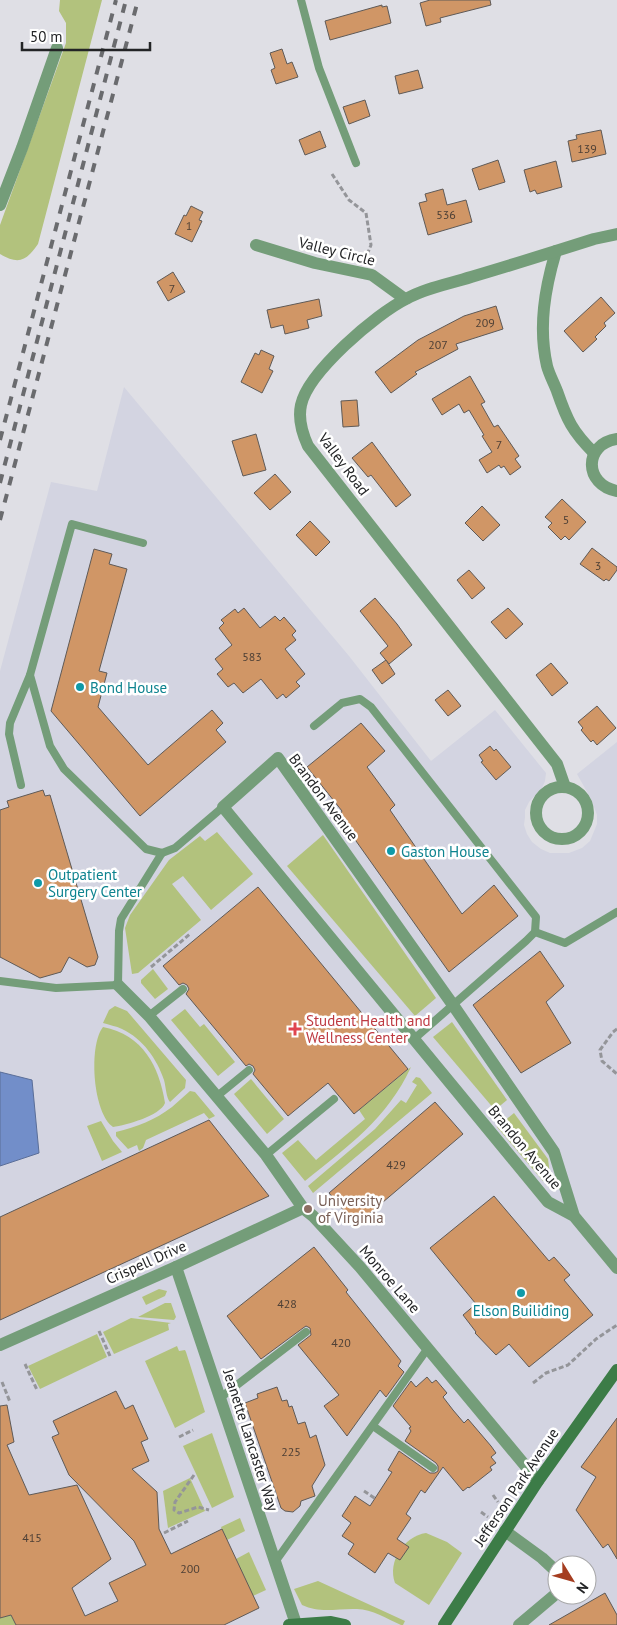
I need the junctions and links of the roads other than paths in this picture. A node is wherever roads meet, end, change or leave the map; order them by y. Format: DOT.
graph roads {
  1 [pos="301,0"];
  2 [pos="57,48"];
  3 [pos="356,163"];
  4 [pos="0,205"];
  5 [pos="617,234"];
  6 [pos="256,246"];
  7 [pos="556,251"];
  8 [pos="406,299"];
  9 [pos="617,439"];
  10 [pos="594,453"];
  11 [pos="617,491"];
  12 [pos="143,542"];
  13 [pos="30,675"];
  14 [pos="314,726"];
  15 [pos="21,785"];
  16 [pos="565,787"];
  17 [pos="224,807"];
  18 [pos="162,853"];
  19 [pos="617,912"];
  20 [pos="536,932"];
  21 [pos="0,981"];
  22 [pos="118,985"];
  23 [pos="182,989"];
  24 [pos="453,1005"];
  25 [pos="149,1016"];
  26 [pos="414,1039"];
  27 [pos="249,1070"];
  28 [pos="216,1096"];
  29 [pos="334,1099"];
  30 [pos="266,1155"];
  31 [pos="303,1208"];
  32 [pos="574,1216"];
  33 [pos="176,1267"];
  34 [pos="617,1268"];
  35 [pos="306,1332"];
  36 [pos="0,1345"];
  37 [pos="428,1348"];
  38 [pos="617,1370"];
  39 [pos="220,1398"];
  40 [pos="373,1426"];
  41 [pos="433,1468"];
  42 [pos="538,1481"];
  43 [pos="505,1531"];
  44 [pos="275,1562"];
  45 [pos="547,1563"];
  46 [pos="547,1601"];
  47 [pos="294,1625"];
  48 [pos="345,1625"];
  49 [pos="444,1625"];
  50 [pos="519,1625"];
  1 -- 3 [label="lane"];
  2 -- 4 [label="street"];
  5 -- 7 [label="street, Valley Road"];
  6 -- 8 [label="street, Valley Circle"];
  7 -- 8 [label="street, Valley Road"];
  7 -- 10 [label="street"];
  8 -- 16 [label="street, Valley Road"];
  9 -- 10 [label="street"];
  10 -- 11 [label="street"];
  12 -- 13 [label="lane"];
  13 -- 15 [label="lane"];
  13 -- 18 [label="lane"];
  14 -- 20 [label="lane"];
  16 -- 16 [label="street"];
  17 -- 18 [label="lane"];
  17 -- 24 [label="street, Brandon Avenue"];
  17 -- 26 [label="street, Brandon Avenue"];
  18 -- 22 [label="lane"];
  19 -- 20 [label="lane"];
  20 -- 24 [label="lane"];
  21 -- 22 [label="lane"];
  22 -- 25 [label="street, Monroe Lane"];
  23 -- 25 [label="lane"];
  24 -- 26 [label="lane"];
  24 -- 32 [label="street, Brandon Avenue"];
  25 -- 28 [label="street, Monroe Lane"];
  26 -- 32 [label="street, Brandon Avenue"];
  27 -- 28 [label="lane"];
  28 -- 30 [label="street, Monroe Lane"];
  29 -- 30 [label="lane"];
  30 -- 31 [label="street, Monroe Lane"];
  31 -- 33 [label="street, Crispell Drive"];
  31 -- 37 [label="street, Monroe Lane"];
  32 -- 34 [label="street, Brandon Avenue"];
  33 -- 36 [label="street, Crispell Drive"];
  33 -- 39 [label="street, Jeanette Lancaster Way"];
  35 -- 39 [label="lane"];
  37 -- 40 [label="lane"];
  37 -- 42 [label="street, Monroe Lane"];
  38 -- 42 [label="main road, Jefferson Park Avenue"];
  39 -- 44 [label="street, Jeanette Lancaster Way"];
  40 -- 41 [label="lane"];
  40 -- 44 [label="lane"];
  42 -- 43 [label="main road, Jefferson Park Avenue"];
  43 -- 45 [label="street"];
  43 -- 49 [label="main road, Jefferson Park Avenue"];
  44 -- 47 [label="street, Jeanette Lancaster Way"];
  46 -- 50 [label="street"];
  47 -- 48 [label="main road"];
}
